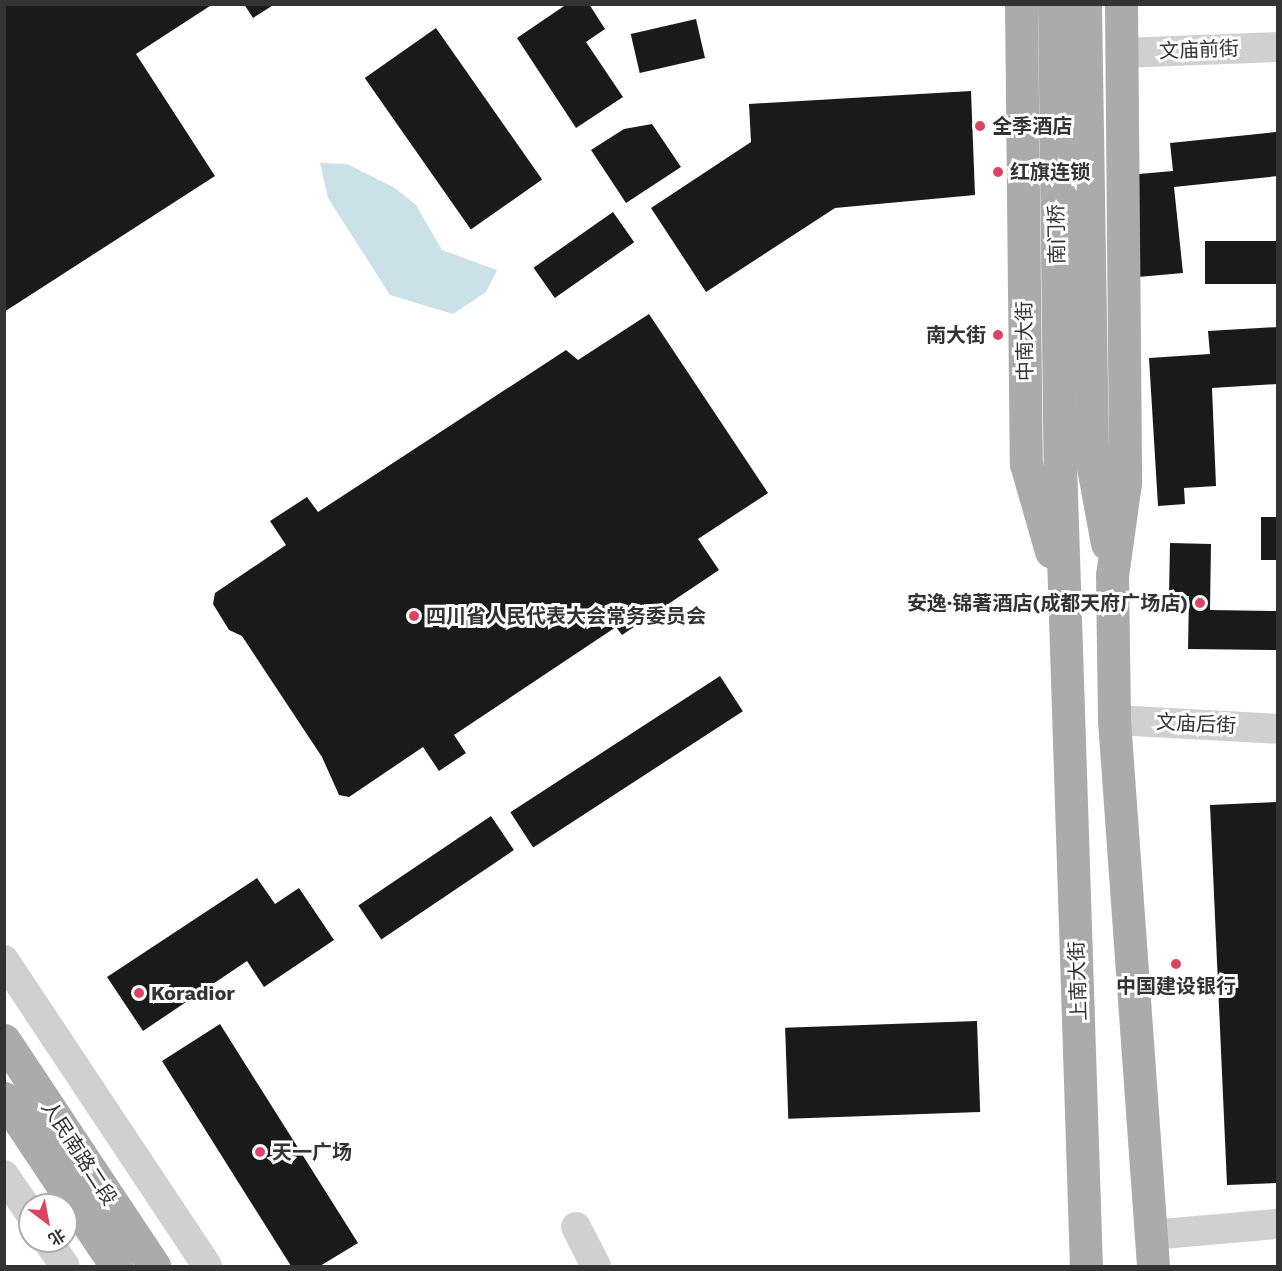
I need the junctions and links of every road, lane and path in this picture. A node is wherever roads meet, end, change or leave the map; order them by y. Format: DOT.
graph roads {
  1 [pos="1022,4"];
  2 [pos="1054,4"];
  3 [pos="1085,4"];
  4 [pos="1121,4"];
  5 [pos="1278,47"];
  6 [pos="1121,53"];
  7 [pos="1076,463"];
  8 [pos="1112,575"];
  9 [pos="1065,602"];
  10 [pos="1070,695"];
  11 [pos="1114,720"];
  12 [pos="1278,729"];
  13 [pos="4,960"];
  14 [pos="4,1040"];
  15 [pos="4,1098"];
  16 [pos="4,1175"];
  17 [pos="18,1195"];
  18 [pos="1278,1224"];
  19 [pos="576,1227"];
  20 [pos="1152,1251"];
  21 [pos="56,1253"];
  22 [pos="65,1266"];
  23 [pos="116,1266"];
  24 [pos="154,1266"];
  25 [pos="207,1266"];
  26 [pos="596,1266"];
  27 [pos="1086,1266"];
  1 -- 9 [label="main road, 中南大街"];
  2 -- 7 [label="main road, 南门桥"];
  3 -- 7 [label="main road, 南门桥"];
  4 -- 6 [label="main road"];
  5 -- 6 [label="street, 文庙前街"];
  6 -- 8 [label="main road"];
  7 -- 8 [label="main road"];
  7 -- 9 [label="main road, 中南大街"];
  8 -- 11 [label="main road"];
  9 -- 10 [label="main road, 中南大街"];
  10 -- 27 [label="main road, 上南大街"];
  11 -- 12 [label="street, 文庙后街"];
  11 -- 20 [label="main road"];
  13 -- 25 [label="street"];
  14 -- 24 [label="main road, 人民南路二段"];
  15 -- 23 [label="main road, 人民南路二段"];
  16 -- 17 [label="street"];
  18 -- 20 [label="street"];
  19 -- 26 [label="street"];
  21 -- 22 [label="street"];
}
